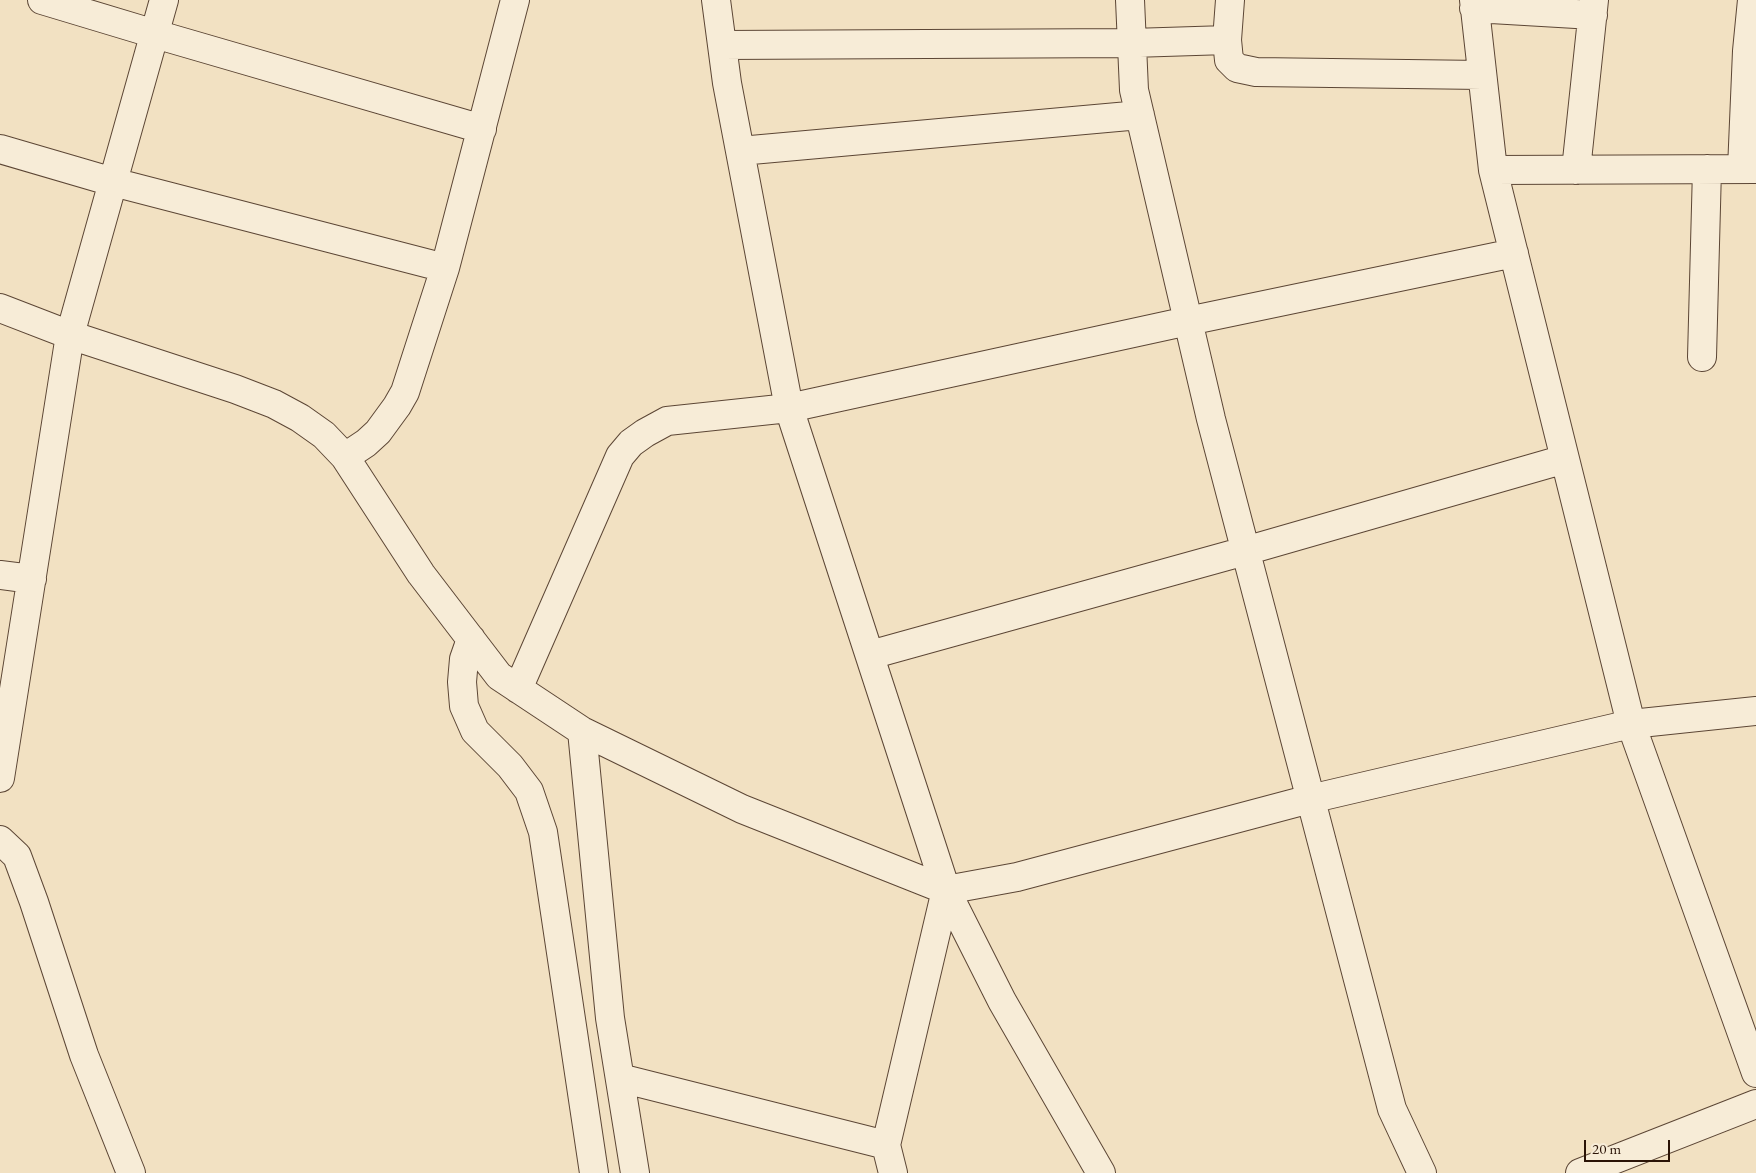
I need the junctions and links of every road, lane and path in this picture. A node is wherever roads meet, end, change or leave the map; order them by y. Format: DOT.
graph roads {
  1 [pos="42,0"];
  2 [pos="164,0"];
  3 [pos="515,0"];
  4 [pos="716,0"];
  5 [pos="1130,0"];
  6 [pos="1230,0"];
  7 [pos="1752,0"];
  8 [pos="1474,4"];
  9 [pos="1594,8"];
  10 [pos="154,34"];
  11 [pos="1227,40"];
  12 [pos="1132,43"];
  13 [pos="722,45"];
  14 [pos="1482,75"];
  15 [pos="1140,115"];
  16 [pos="482,129"];
  17 [pos="0,149"];
  18 [pos="740,152"];
  19 [pos="1707,169"];
  20 [pos="1749,169"];
  21 [pos="1494,170"];
  22 [pos="1576,170"];
  23 [pos="113,182"];
  24 [pos="1514,253"];
  25 [pos="445,268"];
  26 [pos="0,308"];
  27 [pos="1188,321"];
  28 [pos="70,335"];
  29 [pos="1702,357"];
  30 [pos="790,408"];
  31 [pos="345,457"];
  32 [pos="1566,459"];
  33 [pos="1246,551"];
  34 [pos="0,575"];
  35 [pos="32,579"];
  36 [pos="471,639"];
  37 [pos="870,655"];
  38 [pos="518,689"];
  39 [pos="1756,711"];
  40 [pos="1631,724"];
  41 [pos="582,731"];
  42 [pos="0,778"];
  43 [pos="1310,799"];
  44 [pos="0,840"];
  45 [pos="946,890"];
  46 [pos="1756,1073"];
  47 [pos="620,1078"];
  48 [pos="1756,1104"];
  49 [pos="886,1144"];
  50 [pos="131,1173"];
  51 [pos="594,1173"];
  52 [pos="636,1173"];
  53 [pos="893,1173"];
  54 [pos="1101,1173"];
  55 [pos="1422,1173"];
  56 [pos="1580,1173"];
  1 -- 10 [label="street"];
  2 -- 10 [label="street"];
  3 -- 16 [label="street"];
  4 -- 13 [label="street"];
  5 -- 12 [label="street"];
  6 -- 11 [label="street"];
  7 -- 20 [label="street"];
  8 -- 9 [label="street"];
  8 -- 14 [label="street"];
  9 -- 22 [label="street"];
  10 -- 16 [label="street"];
  10 -- 23 [label="street"];
  11 -- 12 [label="street"];
  11 -- 14 [label="street"];
  12 -- 13 [label="street"];
  12 -- 15 [label="street"];
  13 -- 18 [label="street"];
  14 -- 21 [label="street"];
  15 -- 18 [label="street"];
  15 -- 27 [label="street"];
  16 -- 25 [label="street"];
  17 -- 23 [label="street"];
  18 -- 30 [label="street"];
  19 -- 20 [label="street"];
  19 -- 22 [label="street"];
  19 -- 29 [label="street"];
  21 -- 22 [label="street"];
  21 -- 24 [label="street"];
  23 -- 25 [label="street"];
  23 -- 28 [label="street"];
  24 -- 27 [label="street"];
  24 -- 32 [label="street"];
  25 -- 31 [label="street"];
  26 -- 28 [label="street"];
  27 -- 30 [label="street"];
  27 -- 33 [label="street"];
  28 -- 31 [label="street"];
  28 -- 35 [label="street"];
  30 -- 37 [label="street"];
  30 -- 38 [label="street"];
  31 -- 36 [label="street"];
  32 -- 33 [label="street"];
  32 -- 40 [label="street"];
  33 -- 37 [label="street"];
  33 -- 43 [label="street"];
  34 -- 35 [label="street"];
  35 -- 42 [label="street"];
  36 -- 38 [label="street"];
  36 -- 51 [label="street"];
  37 -- 45 [label="street"];
  38 -- 41 [label="street"];
  39 -- 40 [label="street"];
  40 -- 43 [label="street"];
  40 -- 46 [label="street"];
  41 -- 45 [label="street"];
  41 -- 47 [label="street"];
  43 -- 45 [label="street"];
  43 -- 55 [label="street"];
  44 -- 50 [label="street"];
  45 -- 49 [label="street"];
  45 -- 54 [label="street"];
  47 -- 49 [label="street"];
  47 -- 52 [label="street"];
  48 -- 56 [label="street"];
  49 -- 53 [label="street"];
}
